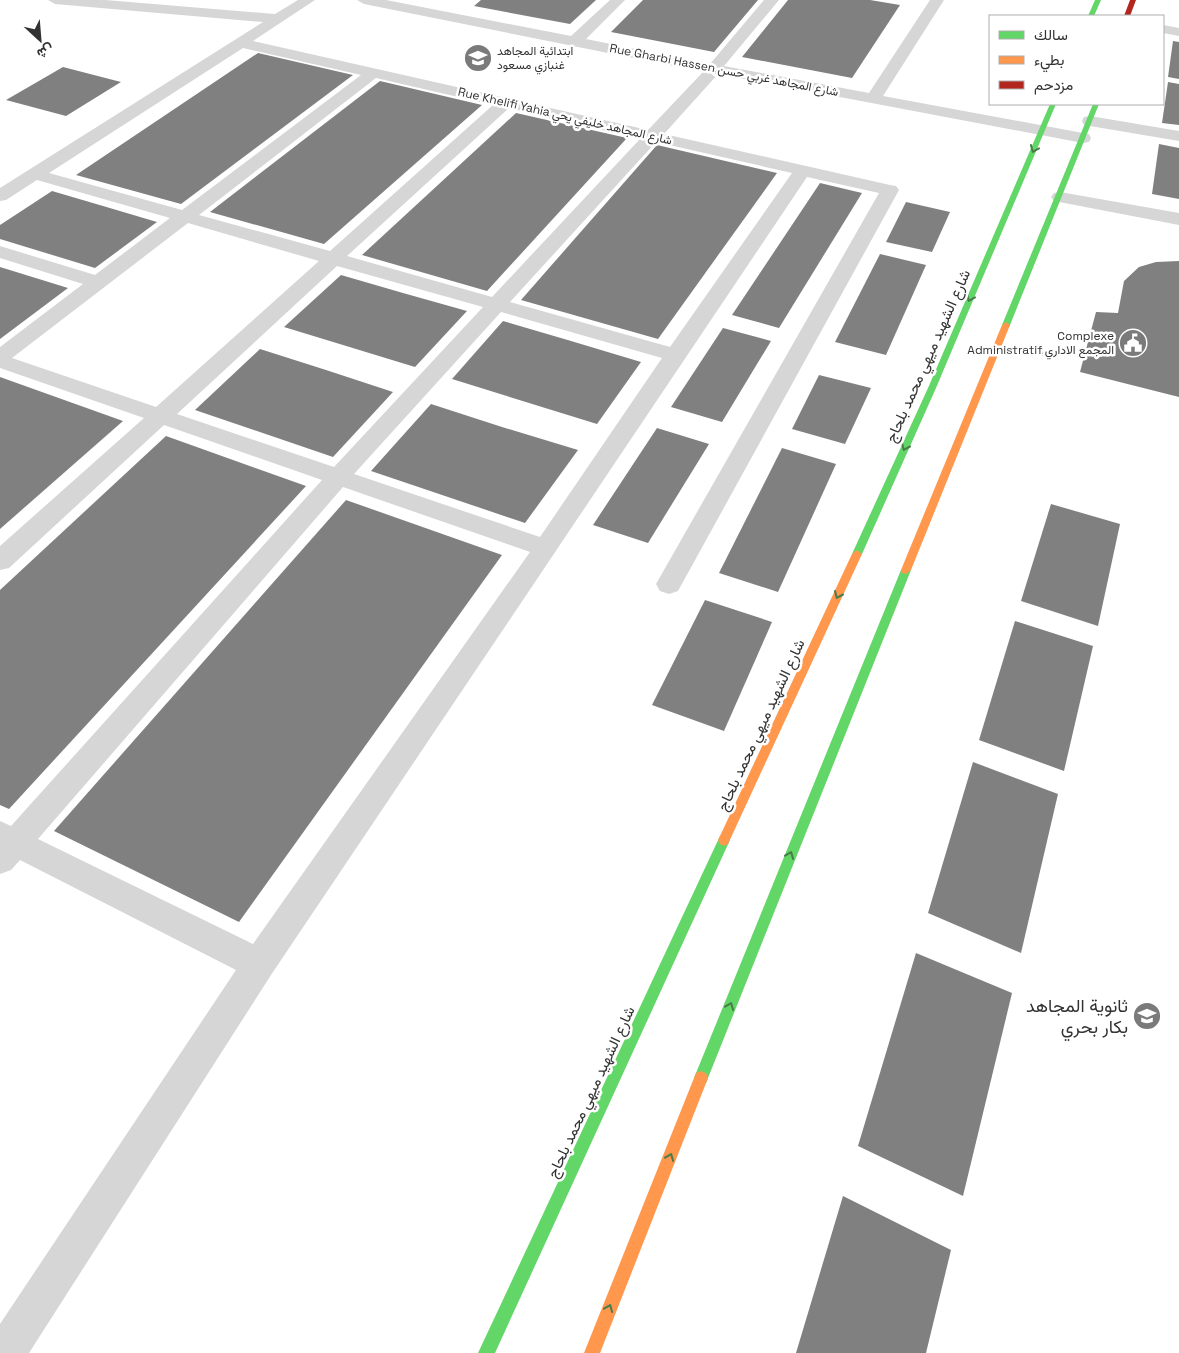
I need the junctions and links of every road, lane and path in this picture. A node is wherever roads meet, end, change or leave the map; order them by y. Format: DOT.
graph roads {
  1 [pos="55,0"];
  2 [pos="308,0"];
  3 [pos="364,0"];
  4 [pos="618,0"];
  5 [pos="772,0"];
  6 [pos="937,0"];
  7 [pos="1098,0"];
  8 [pos="1133,0"];
  9 [pos="459,5"];
  10 [pos="1091,15"];
  11 [pos="1127,15"];
  12 [pos="445,16"];
  13 [pos="279,19"];
  14 [pos="1164,29"];
  15 [pos="1179,32"];
  16 [pos="574,42"];
  17 [pos="241,43"];
  18 [pos="714,69"];
  19 [pos="373,73"];
  20 [pos="873,99"];
  21 [pos="505,103"];
  22 [pos="1053,105"];
  23 [pos="1096,105"];
  24 [pos="1090,121"];
  25 [pos="1042,130"];
  26 [pos="652,136"];
  27 [pos="1179,136"];
  28 [pos="1083,138"];
  29 [pos="803,170"];
  30 [pos="34,174"];
  31 [pos="0,196"];
  32 [pos="1060,197"];
  33 [pos="185,217"];
  34 [pos="1179,219"];
  35 [pos="0,252"];
  36 [pos="334,257"];
  37 [pos="99,283"];
  38 [pos="498,305"];
  39 [pos="675,355"];
  40 [pos="0,359"];
  41 [pos="162,415"];
  42 [pos="338,477"];
  43 [pos="546,548"];
  44 [pos="0,562"];
  45 [pos="669,584"];
  46 [pos="5,846"];
  47 [pos="259,964"];
  48 [pos="5,1353"];
  49 [pos="486,1353"];
  50 [pos="592,1353"];
  1 -- 13 [label="street"];
  2 -- 13 [label="street"];
  3 -- 12 [label="street, Rue Gharbi Hassen,شارع المجاهد غربي حسن"];
  4 -- 16 [label="street"];
  5 -- 18 [label="street"];
  6 -- 20 [label="street"];
  7 -- 10 [label="street"];
  8 -- 11 [label="street"];
  9 -- 12 [label="street"];
  12 -- 16 [label="street, Rue Gharbi Hassen,شارع المجاهد غربي حسن"];
  13 -- 17 [label="street"];
  14 -- 15 [label="street"];
  16 -- 18 [label="street, Rue Gharbi Hassen,شارع المجاهد غربي حسن"];
  17 -- 19 [label="street, Rue Khelifi Yahia,شارع المجاهد خليفي يحي"];
  17 -- 30 [label="street"];
  18 -- 20 [label="street, Rue Gharbi Hassen,شارع المجاهد غربي حسن"];
  18 -- 26 [label="street"];
  19 -- 21 [label="street, Rue Khelifi Yahia,شارع المجاهد خليفي يحي"];
  19 -- 33 [label="street"];
  20 -- 25 [label="street, Rue Gharbi Hassen,شارع المجاهد غربي حسن"];
  21 -- 26 [label="street, Rue Khelifi Yahia,شارع المجاهد خليفي يحي"];
  21 -- 36 [label="street"];
  22 -- 25 [label="street, شارع الشهيد ميهي محمد بلحاج"];
  23 -- 24 [label="street"];
  24 -- 27 [label="street"];
  24 -- 28 [label="street"];
  25 -- 28 [label="street, Rue Gharbi Hassen,شارع المجاهد غربي حسن"];
  25 -- 49 [label="street, شارع الشهيد ميهي محمد بلحاج, one-way"];
  26 -- 29 [label="street, Rue Khelifi Yahia,شارع المجاهد خليفي يحي"];
  26 -- 38 [label="street"];
  28 -- 32 [label="street"];
  29 -- 39 [label="street"];
  29 -- 45 [label="street, Rue Khelifi Yahia,شارع المجاهد خليفي يحي"];
  30 -- 31 [label="street"];
  30 -- 33 [label="street"];
  32 -- 34 [label="street"];
  50 -- 32 [label="street, one-way"];
  33 -- 36 [label="street"];
  33 -- 37 [label="street"];
  35 -- 37 [label="street"];
  36 -- 38 [label="street"];
  36 -- 41 [label="street"];
  37 -- 40 [label="street"];
  38 -- 39 [label="street"];
  38 -- 42 [label="street"];
  39 -- 43 [label="street"];
  40 -- 41 [label="street"];
  41 -- 42 [label="street"];
  41 -- 44 [label="street"];
  42 -- 43 [label="street"];
  42 -- 46 [label="street"];
  43 -- 47 [label="street"];
  46 -- 47 [label="street"];
  47 -- 48 [label="street"];
}
